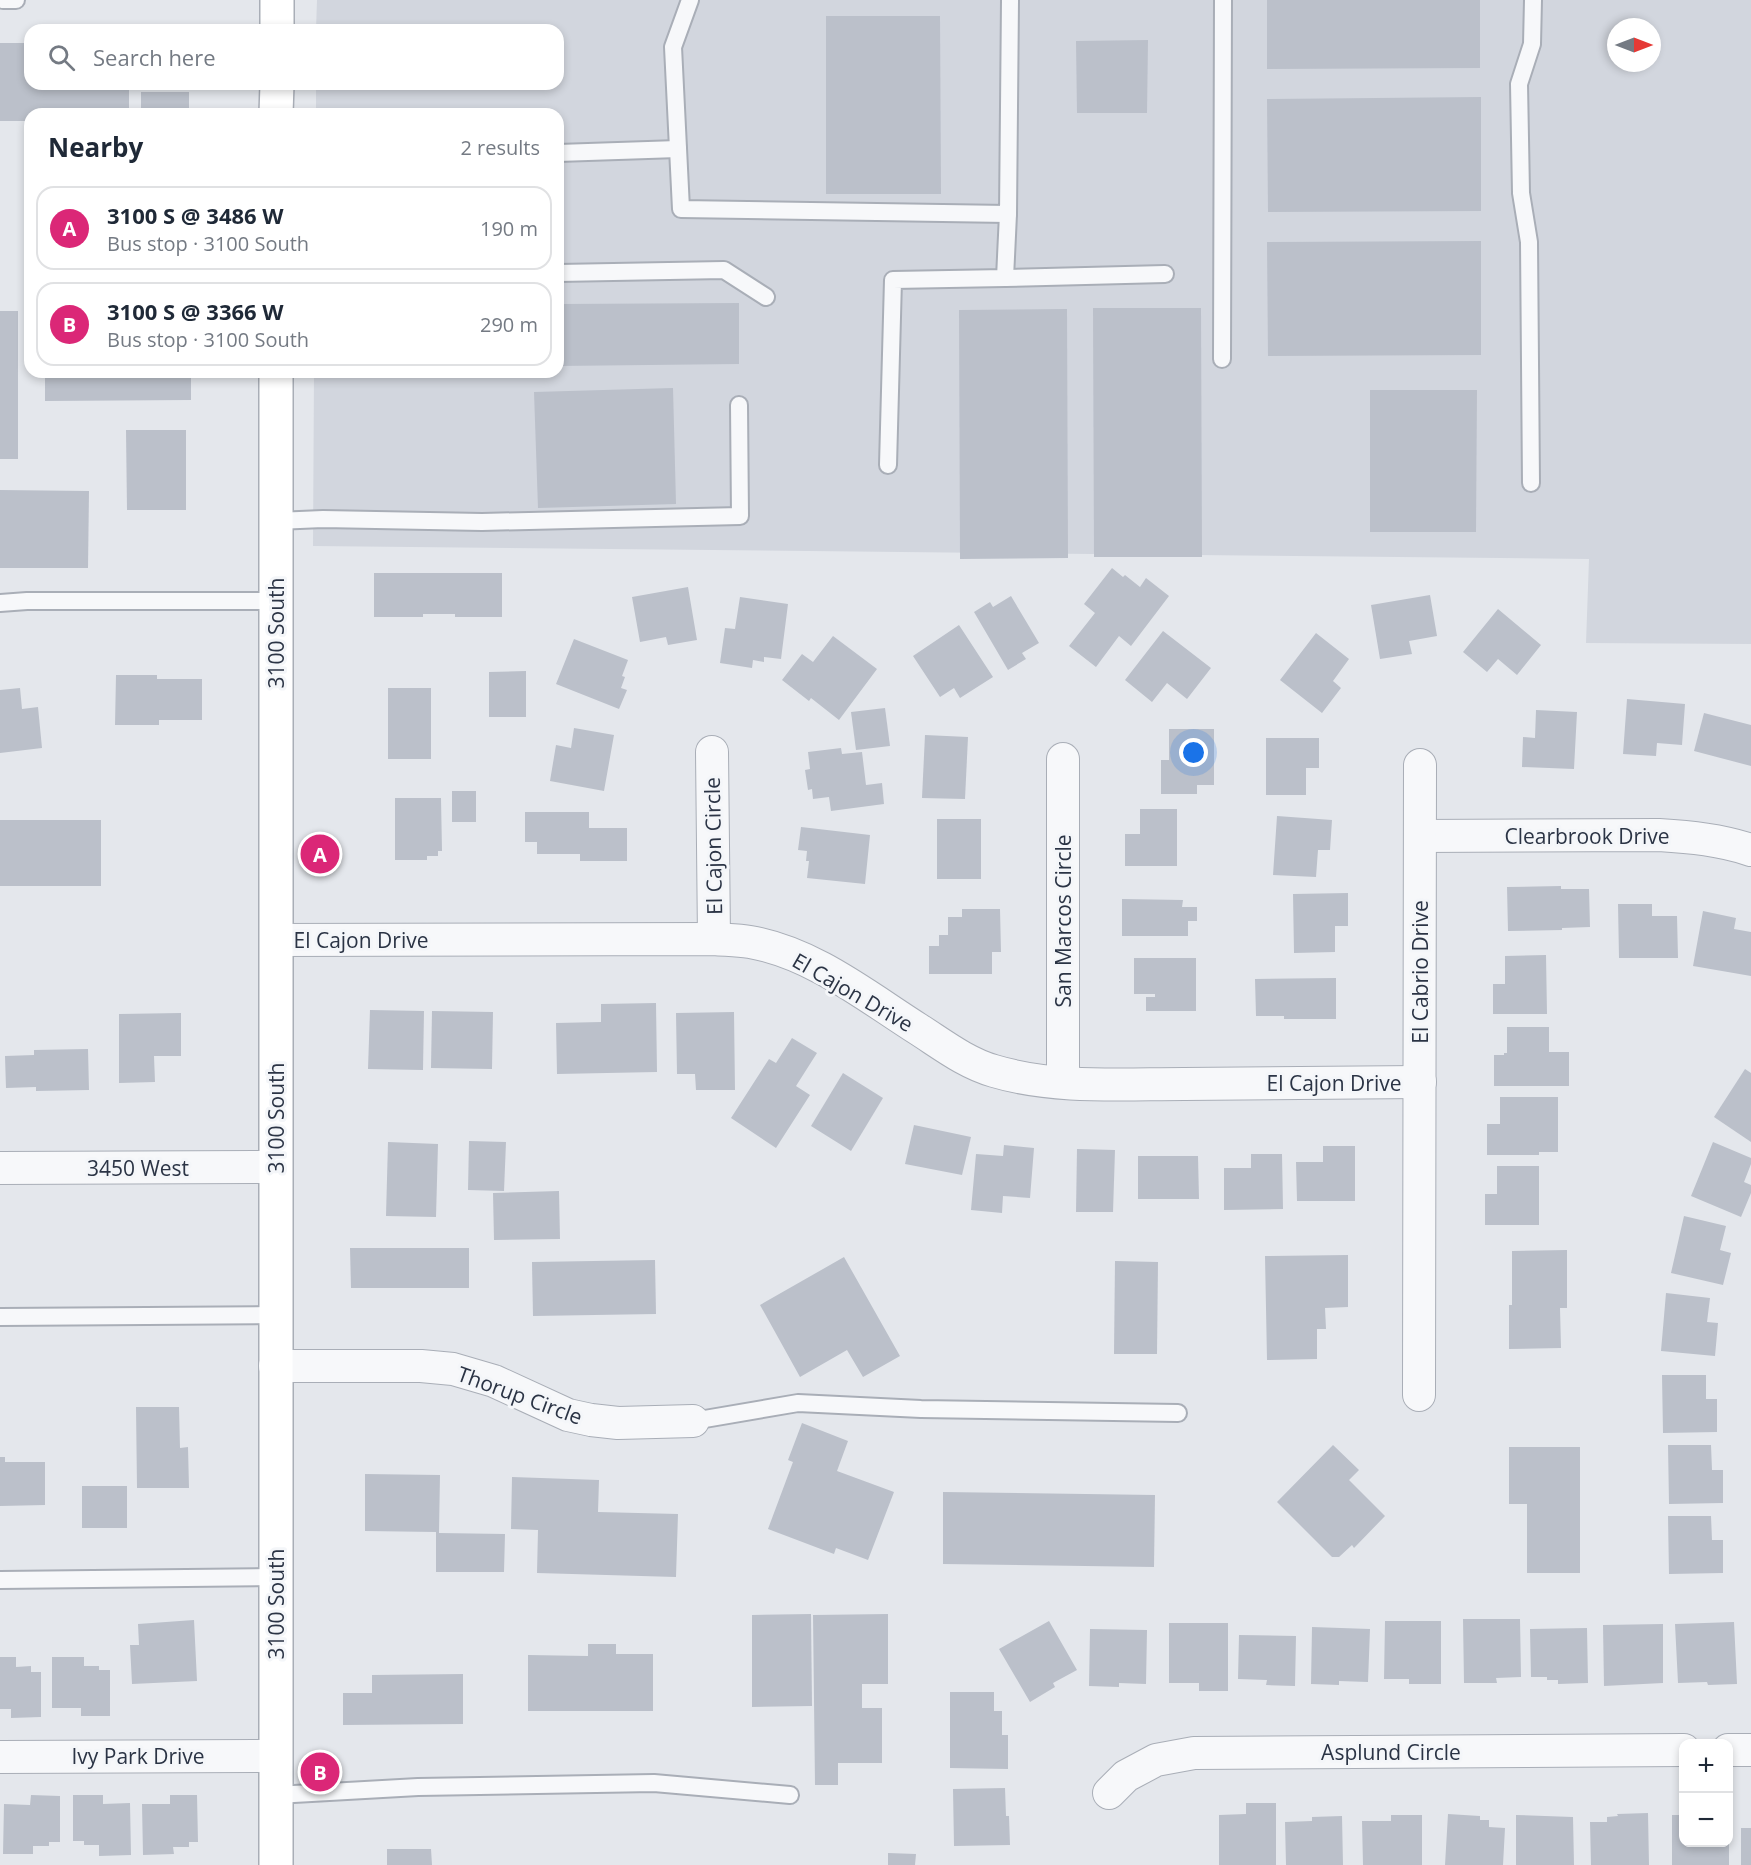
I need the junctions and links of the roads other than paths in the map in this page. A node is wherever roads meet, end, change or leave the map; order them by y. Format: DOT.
graph roads {
  1 [pos="16,0"];
  2 [pos="277,0"];
  3 [pos="690,0"];
  4 [pos="1010,0"];
  5 [pos="1223,0"];
  6 [pos="1533,0"];
  7 [pos="2,1"];
  8 [pos="277,24"];
  9 [pos="277,90"];
  10 [pos="276,108"];
  11 [pos="678,149"];
  12 [pos="564,153"];
  13 [pos="1008,214"];
  14 [pos="564,273"];
  15 [pos="1165,274"];
  16 [pos="1005,278"];
  17 [pos="766,297"];
  18 [pos="1222,359"];
  19 [pos="276,378"];
  20 [pos="738,405"];
  21 [pos="888,465"];
  22 [pos="1531,483"];
  23 [pos="276,521"];
  24 [pos="276,601"];
  25 [pos="0,603"];
  26 [pos="712,752"];
  27 [pos="1063,759"];
  28 [pos="1420,765"];
  29 [pos="1420,836"];
  30 [pos="1751,850"];
  31 [pos="714,939"];
  32 [pos="276,940"];
  33 [pos="1063,1082"];
  34 [pos="1420,1082"];
  35 [pos="276,1167"];
  36 [pos="0,1168"];
  37 [pos="275,1315"];
  38 [pos="0,1317"];
  39 [pos="275,1366"];
  40 [pos="1419,1395"];
  41 [pos="1178,1413"];
  42 [pos="693,1421"];
  43 [pos="276,1577"];
  44 [pos="0,1580"];
  45 [pos="1679,1750"];
  46 [pos="1733,1750"];
  47 [pos="1751,1750"];
  48 [pos="0,1756"];
  49 [pos="276,1756"];
  50 [pos="1109,1793"];
  51 [pos="276,1795"];
  52 [pos="790,1796"];
  53 [pos="276,1865"];
  1 -- 7 [label="lane"];
  2 -- 8 [label="main road"];
  3 -- 11 [label="lane"];
  4 -- 13 [label="lane"];
  5 -- 18 [label="lane"];
  6 -- 22 [label="lane"];
  9 -- 10 [label="main road"];
  11 -- 12 [label="lane"];
  11 -- 13 [label="lane"];
  13 -- 16 [label="lane"];
  14 -- 17 [label="lane"];
  15 -- 16 [label="lane"];
  16 -- 21 [label="lane"];
  19 -- 23 [label="main road, 3100 South"];
  20 -- 23 [label="lane"];
  23 -- 24 [label="main road, 3100 South"];
  24 -- 25 [label="lane"];
  24 -- 32 [label="main road, 3100 South"];
  26 -- 31 [label="street, El Cajon Circle"];
  27 -- 33 [label="street, San Marcos Circle"];
  28 -- 29 [label="street, El Cabrio Drive"];
  29 -- 30 [label="street, Clearbrook Drive"];
  29 -- 34 [label="street, El Cabrio Drive"];
  31 -- 32 [label="street, El Cajon Drive"];
  31 -- 33 [label="street, El Cajon Drive"];
  32 -- 35 [label="main road, 3100 South"];
  33 -- 34 [label="street, El Cajon Drive"];
  34 -- 40 [label="street, El Cabrio Drive"];
  35 -- 36 [label="street, 3450 West"];
  35 -- 37 [label="main road, 3100 South"];
  37 -- 38 [label="lane"];
  37 -- 39 [label="main road, 3100 South"];
  39 -- 42 [label="street, Thorup Circle"];
  39 -- 43 [label="main road, 3100 South"];
  41 -- 42 [label="lane"];
  43 -- 44 [label="lane"];
  43 -- 49 [label="main road, 3100 South"];
  45 -- 50 [label="street, Asplund Circle"];
  46 -- 47 [label="street"];
  48 -- 49 [label="street, Ivy Park Drive"];
  49 -- 51 [label="main road, 3100 South"];
  51 -- 52 [label="lane"];
  51 -- 53 [label="main road, 3100 South"];
}
